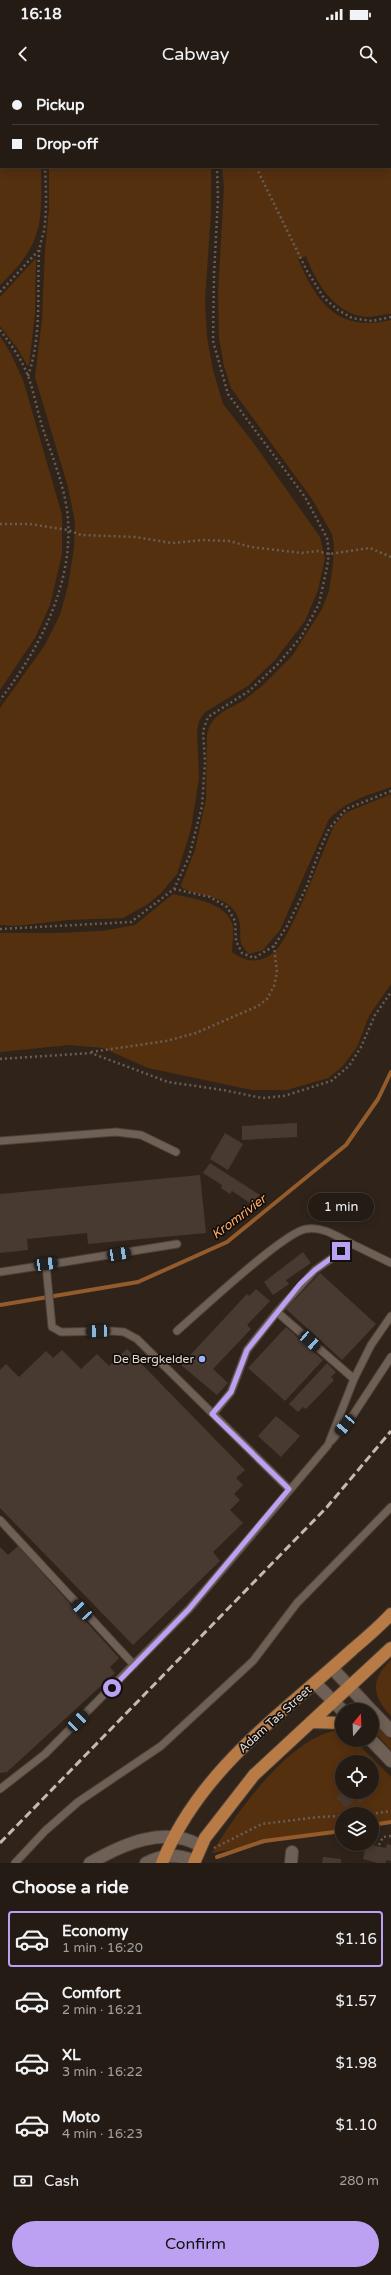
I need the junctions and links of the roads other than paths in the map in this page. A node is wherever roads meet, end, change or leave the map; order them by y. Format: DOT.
graph roads {
  1 [pos="0,1141"];
  2 [pos="176,1152"];
  3 [pos="177,1244"];
  4 [pos="352,1244"];
  5 [pos="46,1264"];
  6 [pos="391,1264"];
  7 [pos="0,1272"];
  8 [pos="277,1312"];
  9 [pos="391,1316"];
  10 [pos="177,1331"];
  11 [pos="391,1357"];
  12 [pos="354,1379"];
  13 [pos="212,1414"];
  14 [pos="328,1445"];
  15 [pos="289,1489"];
  16 [pos="391,1507"];
  17 [pos="0,1520"];
  18 [pos="391,1614"];
  19 [pos="391,1648"];
  20 [pos="134,1666"];
  21 [pos="332,1668"];
  22 [pos="315,1683"];
  23 [pos="349,1687"];
  24 [pos="335,1703"];
  25 [pos="340,1703"];
  26 [pos="365,1703"];
  27 [pos="335,1708"];
  28 [pos="379,1718"];
  29 [pos="311,1722"];
  30 [pos="335,1723"];
  31 [pos="391,1731"];
  32 [pos="378,1747"];
  33 [pos="391,1761"];
  34 [pos="0,1789"];
  35 [pos="174,1835"];
  36 [pos="206,1847"];
  37 [pos="163,1859"];
  38 [pos="194,1862"];
  39 [pos="15,1863"];
  40 [pos="90,1863"];
  41 [pos="146,1863"];
  1 -- 2 [label="lane"];
  3 -- 5 [label="lane"];
  4 -- 6 [label="lane"];
  4 -- 8 [label="lane"];
  4 -- 10 [label="lane"];
  5 -- 7 [label="lane"];
  5 -- 13 [label="lane"];
  8 -- 12 [label="lane"];
  8 -- 13 [label="lane"];
  9 -- 12 [label="lane"];
  11 -- 14 [label="lane"];
  12 -- 14 [label="lane"];
  13 -- 15 [label="lane"];
  14 -- 15 [label="lane"];
  15 -- 20 [label="lane"];
  16 -- 39 [label="lane"];
  17 -- 20 [label="lane"];
  18 -- 21 [label="main road, Adam Tas Street"];
  19 -- 23 [label="main road"];
  20 -- 34 [label="lane"];
  21 -- 22 [label="main road, Adam Tas Street"];
  21 -- 23 [label="main road"];
  22 -- 24 [label="main road"];
  22 -- 35 [label="main road, Adam Tas Street"];
  23 -- 25 [label="main road"];
  23 -- 26 [label="main road"];
  27 -- 29 [label="main road"];
  28 -- 31 [label="main road"];
  29 -- 30 [label="main road"];
  29 -- 36 [label="main road"];
  32 -- 33 [label="main road"];
  35 -- 36 [label="main road"];
  35 -- 37 [label="main road, Adam Tas Street"];
  35 -- 40 [label="main road"];
  36 -- 38 [label="main road"];
  37 -- 38 [label="main road"];
  37 -- 41 [label="main road"];
}
